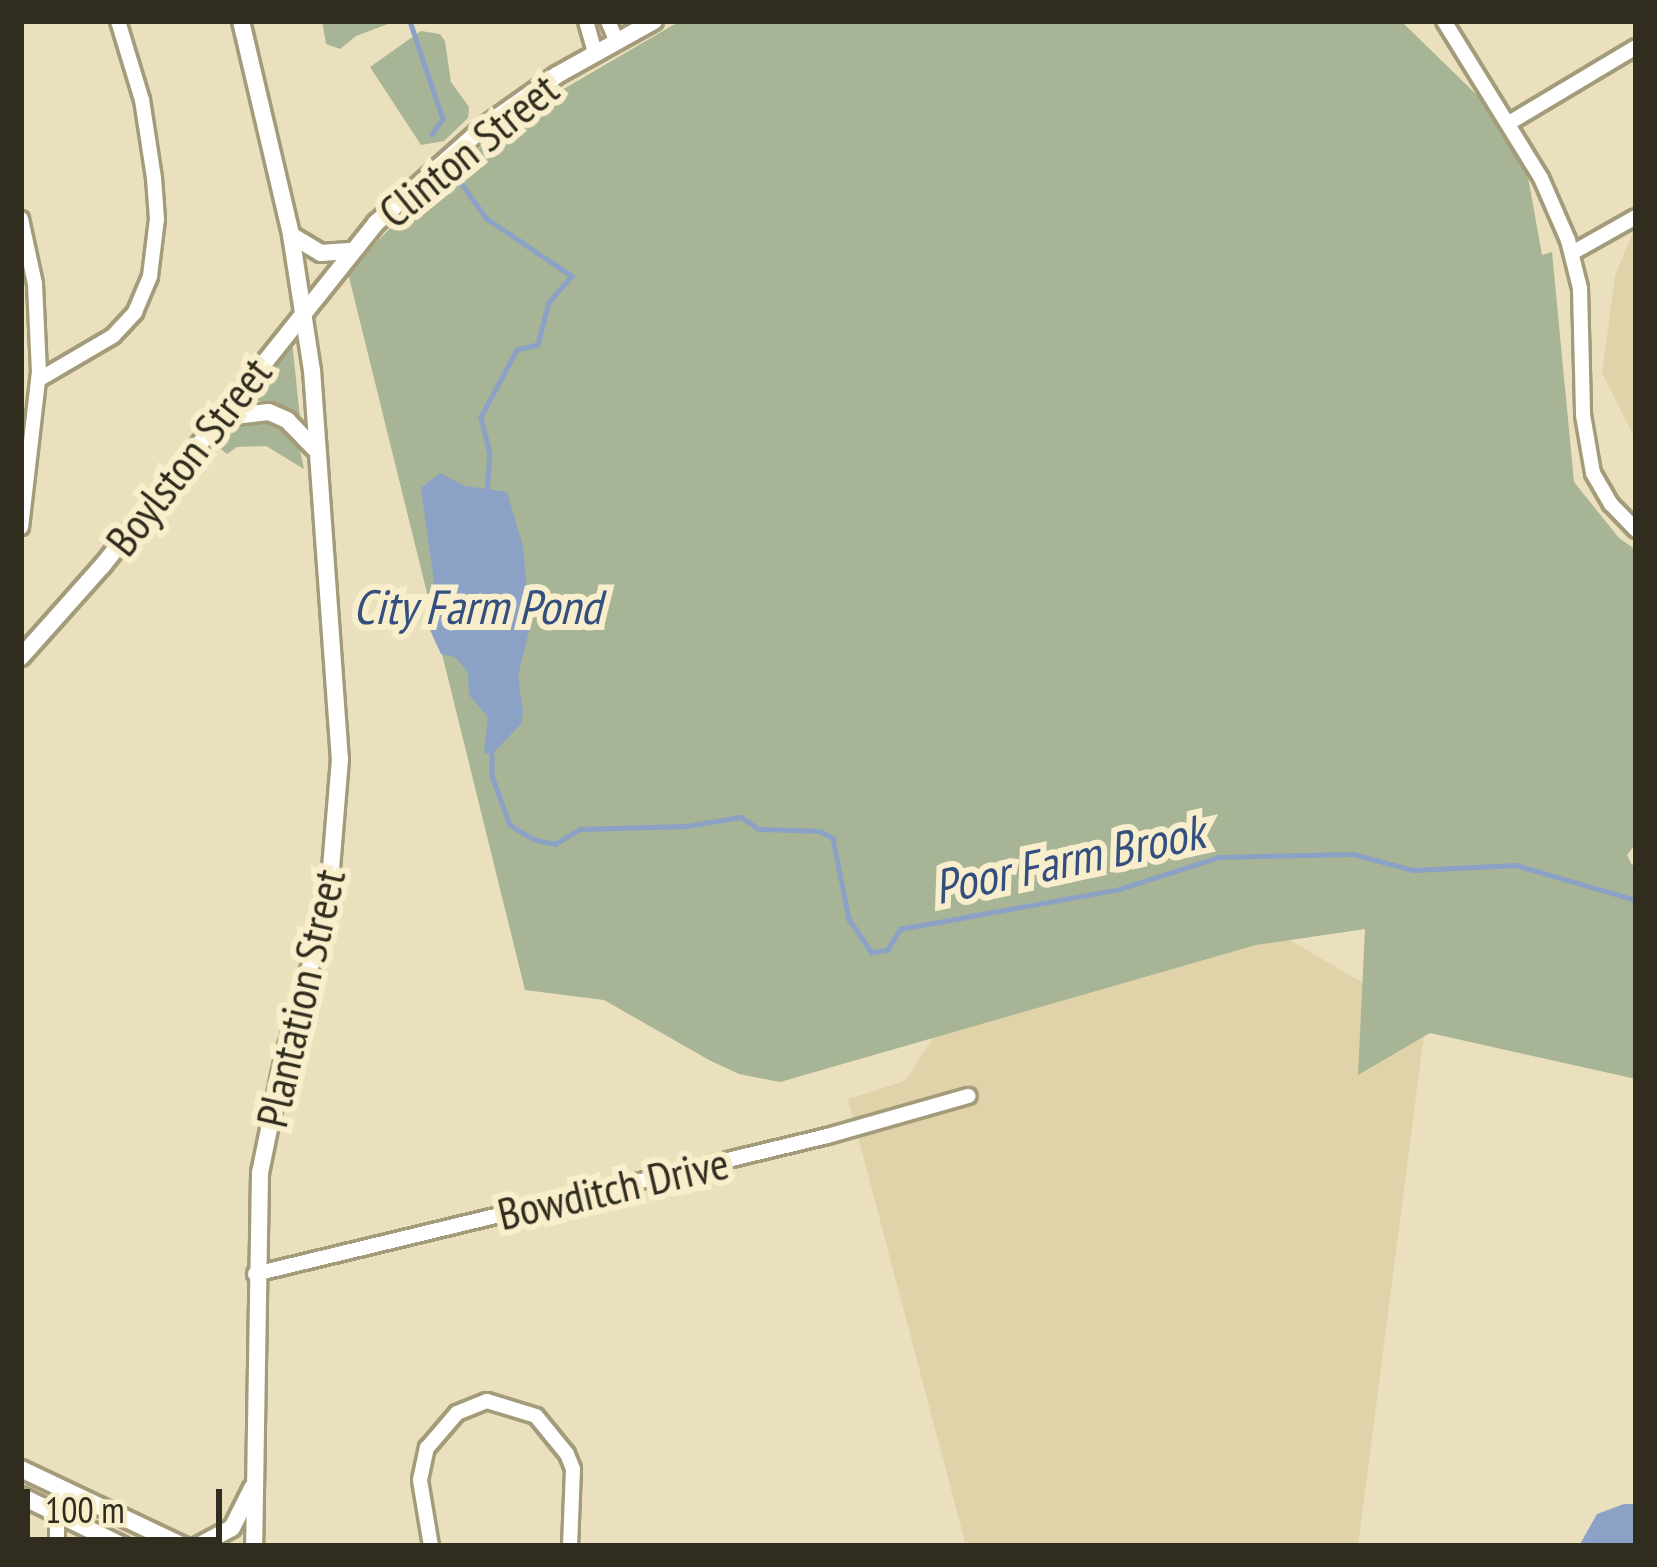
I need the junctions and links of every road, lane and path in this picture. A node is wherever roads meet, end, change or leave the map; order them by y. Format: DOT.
graph roads {
  1 [pos="118,21"];
  2 [pos="241,21"];
  3 [pos="586,21"];
  4 [pos="608,21"];
  5 [pos="654,21"];
  6 [pos="1444,21"];
  7 [pos="616,40"];
  8 [pos="1636,47"];
  9 [pos="596,53"];
  10 [pos="1509,122"];
  11 [pos="1636,217"];
  12 [pos="21,220"];
  13 [pos="291,235"];
  14 [pos="350,251"];
  15 [pos="1572,253"];
  16 [pos="303,308"];
  17 [pos="38,380"];
  18 [pos="216,418"];
  19 [pos="314,449"];
  20 [pos="21,527"];
  21 [pos="1636,530"];
  22 [pos="23,652"];
  23 [pos="968,1096"];
  24 [pos="255,1274"];
  25 [pos="21,1469"];
  26 [pos="255,1482"];
  27 [pos="65,1491"];
  28 [pos="21,1496"];
  29 [pos="57,1514"];
  30 [pos="57,1546"];
  31 [pos="123,1546"];
  32 [pos="183,1546"];
  33 [pos="198,1546"];
  34 [pos="254,1546"];
  35 [pos="431,1546"];
  36 [pos="570,1546"];
  1 -- 17 [label="street"];
  2 -- 13 [label="main road, Plantation Street"];
  3 -- 9 [label="street"];
  4 -- 7 [label="street"];
  5 -- 7 [label="main road, Clinton Street"];
  6 -- 10 [label="street"];
  7 -- 9 [label="main road, Clinton Street"];
  8 -- 10 [label="street"];
  9 -- 14 [label="main road, Clinton Street"];
  10 -- 15 [label="street"];
  11 -- 15 [label="street"];
  12 -- 17 [label="street"];
  13 -- 14 [label="main road"];
  13 -- 16 [label="main road, Plantation Street"];
  14 -- 16 [label="main road, Boylston Street"];
  15 -- 21 [label="street"];
  16 -- 18 [label="main road, Boylston Street"];
  16 -- 19 [label="main road, Plantation Street"];
  17 -- 20 [label="street"];
  18 -- 19 [label="main road"];
  18 -- 22 [label="main road, Boylston Street"];
  19 -- 24 [label="main road, Plantation Street"];
  23 -- 24 [label="street, Bowditch Drive"];
  24 -- 26 [label="main road, Plantation Street"];
  25 -- 27 [label="main road"];
  26 -- 33 [label="main road"];
  26 -- 34 [label="main road, Plantation Street"];
  27 -- 29 [label="street"];
  27 -- 32 [label="main road"];
  28 -- 29 [label="main road"];
  29 -- 30 [label="street"];
  29 -- 31 [label="main road"];
  35 -- 36 [label="street"];
}
